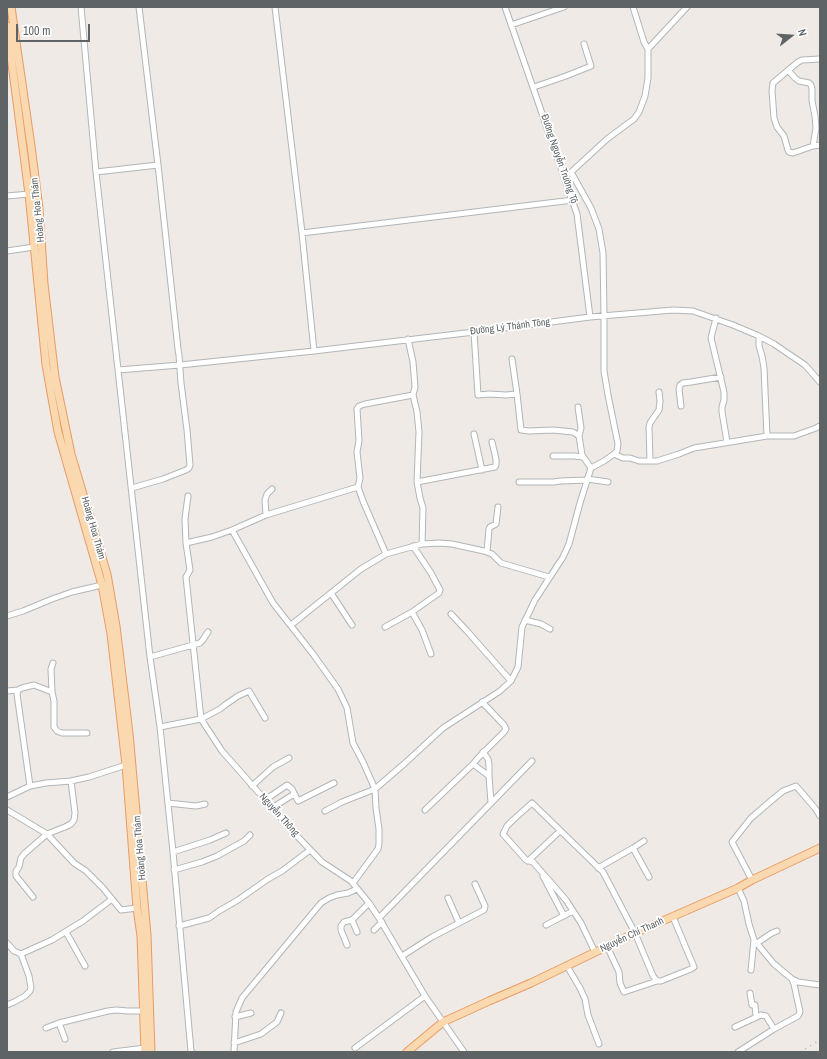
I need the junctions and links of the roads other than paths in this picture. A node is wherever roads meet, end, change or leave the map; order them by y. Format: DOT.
graph roads {
  1 [pos="11,7"];
  2 [pos="81,7"];
  3 [pos="139,7"];
  4 [pos="275,7"];
  5 [pos="505,7"];
  6 [pos="564,7"];
  7 [pos="633,7"];
  8 [pos="687,7"];
  9 [pos="512,25"];
  10 [pos="7,26"];
  11 [pos="584,44"];
  12 [pos="648,49"];
  13 [pos="820,59"];
  14 [pos="788,70"];
  15 [pos="534,87"];
  16 [pos="820,145"];
  17 [pos="23,146"];
  18 [pos="31,146"];
  19 [pos="813,146"];
  20 [pos="158,165"];
  21 [pos="96,172"];
  22 [pos="570,172"];
  23 [pos="565,177"];
  24 [pos="29,194"];
  25 [pos="7,196"];
  26 [pos="573,200"];
  27 [pos="302,233"];
  28 [pos="34,248"];
  29 [pos="7,251"];
  30 [pos="604,316"];
  31 [pos="590,317"];
  32 [pos="716,318"];
  33 [pos="474,332"];
  34 [pos="759,336"];
  35 [pos="408,339"];
  36 [pos="314,351"];
  37 [pos="512,359"];
  38 [pos="180,365"];
  39 [pos="118,370"];
  40 [pos="721,377"];
  41 [pos="820,382"];
  42 [pos="659,392"];
  43 [pos="517,394"];
  44 [pos="413,395"];
  45 [pos="681,406"];
  46 [pos="578,407"];
  47 [pos="820,426"];
  48 [pos="62,431"];
  49 [pos="474,434"];
  50 [pos="579,436"];
  51 [pos="767,436"];
  52 [pos="492,442"];
  53 [pos="727,442"];
  54 [pos="614,454"];
  55 [pos="553,456"];
  56 [pos="583,457"];
  57 [pos="650,461"];
  58 [pos="591,468"];
  59 [pos="482,470"];
  60 [pos="587,479"];
  61 [pos="417,482"];
  62 [pos="519,482"];
  63 [pos="608,482"];
  64 [pos="358,487"];
  65 [pos="132,488"];
  66 [pos="272,489"];
  67 [pos="188,496"];
  68 [pos="498,507"];
  69 [pos="266,515"];
  70 [pos="232,530"];
  71 [pos="186,543"];
  72 [pos="422,544"];
  73 [pos="413,546"];
  74 [pos="487,552"];
  75 [pos="386,554"];
  76 [pos="549,577"];
  77 [pos="105,584"];
  78 [pos="331,593"];
  79 [pos="412,612"];
  80 [pos="451,614"];
  81 [pos="7,616"];
  82 [pos="525,620"];
  83 [pos="291,625"];
  84 [pos="352,625"];
  85 [pos="385,627"];
  86 [pos="550,629"];
  87 [pos="208,632"];
  88 [pos="192,645"];
  89 [pos="431,654"];
  90 [pos="150,657"];
  91 [pos="53,664"];
  92 [pos="511,681"];
  93 [pos="18,690"];
  94 [pos="7,691"];
  95 [pos="52,692"];
  96 [pos="482,702"];
  97 [pos="265,718"];
  98 [pos="201,719"];
  99 [pos="160,727"];
  100 [pos="87,733"];
  101 [pos="483,752"];
  102 [pos="289,758"];
  103 [pos="532,761"];
  104 [pos="129,764"];
  105 [pos="473,764"];
  106 [pos="489,776"];
  107 [pos="71,782"];
  108 [pos="334,783"];
  109 [pos="30,786"];
  110 [pos="252,786"];
  111 [pos="375,790"];
  112 [pos="294,794"];
  113 [pos="7,797"];
  114 [pos="266,800"];
  115 [pos="168,803"];
  116 [pos="491,803"];
  117 [pos="205,804"];
  118 [pos="272,808"];
  119 [pos="7,810"];
  120 [pos="426,810"];
  121 [pos="325,811"];
  122 [pos="820,816"];
  123 [pos="560,830"];
  124 [pos="226,833"];
  125 [pos="47,834"];
  126 [pos="250,835"];
  127 [pos="644,841"];
  128 [pos="633,848"];
  129 [pos="820,848"];
  130 [pos="310,850"];
  131 [pos="173,852"];
  132 [pos="528,861"];
  133 [pos="538,868"];
  134 [pos="598,868"];
  135 [pos="174,870"];
  136 [pos="649,877"];
  137 [pos="752,880"];
  138 [pos="353,884"];
  139 [pos="475,884"];
  140 [pos="738,888"];
  141 [pos="357,889"];
  142 [pos="33,897"];
  143 [pos="448,898"];
  144 [pos="112,899"];
  145 [pos="369,903"];
  146 [pos="137,908"];
  147 [pos="573,911"];
  148 [pos="564,916"];
  149 [pos="673,917"];
  150 [pos="352,920"];
  151 [pos="381,920"];
  152 [pos="459,923"];
  153 [pos="180,926"];
  154 [pos="546,926"];
  155 [pos="374,930"];
  156 [pos="777,931"];
  157 [pos="66,932"];
  158 [pos="357,932"];
  159 [pos="635,933"];
  160 [pos="756,942"];
  161 [pos="7,943"];
  162 [pos="347,945"];
  163 [pos="607,946"];
  164 [pos="595,952"];
  165 [pos="21,954"];
  166 [pos="402,956"];
  167 [pos="84,966"];
  168 [pos="567,966"];
  169 [pos="751,970"];
  170 [pos="792,979"];
  171 [pos="657,981"];
  172 [pos="820,985"];
  173 [pos="750,993"];
  174 [pos="425,996"];
  175 [pos="7,1004"];
  176 [pos="143,1011"];
  177 [pos="251,1013"];
  178 [pos="281,1013"];
  179 [pos="235,1017"];
  180 [pos="756,1017"];
  181 [pos="443,1022"];
  182 [pos="60,1023"];
  183 [pos="735,1027"];
  184 [pos="46,1028"];
  185 [pos="774,1029"];
  186 [pos="65,1040"];
  187 [pos="234,1043"];
  188 [pos="599,1044"];
  189 [pos="355,1048"];
  190 [pos="147,1051"];
  191 [pos="113,1052"];
  192 [pos="191,1052"];
  193 [pos="234,1052"];
  194 [pos="407,1052"];
  195 [pos="464,1052"];
  196 [pos="738,1052"];
  1 -- 18 [label="main road, Hoàng Hoa Thám"];
  2 -- 21 [label="street"];
  3 -- 20 [label="street"];
  4 -- 27 [label="street"];
  5 -- 9 [label="street, Đường Nguyễn Trường Tộ"];
  6 -- 9 [label="street"];
  7 -- 12 [label="street"];
  8 -- 12 [label="street"];
  9 -- 15 [label="street, Đường Nguyễn Trường Tộ"];
  10 -- 17 [label="main road, Hoàng Hoa Thám"];
  11 -- 15 [label="street"];
  12 -- 22 [label="street"];
  13 -- 14 [label="street"];
  14 -- 19 [label="street"];
  14 -- 19 [label="street"];
  15 -- 23 [label="street, Đường Nguyễn Trường Tộ"];
  16 -- 19 [label="street"];
  17 -- 18 [label="main road"];
  17 -- 24 [label="main road, Hoàng Hoa Thám"];
  18 -- 48 [label="main road, Hoàng Hoa Thám"];
  20 -- 21 [label="street"];
  20 -- 38 [label="street"];
  21 -- 39 [label="street"];
  22 -- 23 [label="street"];
  22 -- 30 [label="street"];
  23 -- 26 [label="street, Đường Nguyễn Trường Tộ"];
  24 -- 25 [label="street"];
  24 -- 28 [label="main road, Hoàng Hoa Thám"];
  26 -- 27 [label="street"];
  26 -- 31 [label="street, Đường Nguyễn Trường Tộ"];
  27 -- 36 [label="street"];
  28 -- 29 [label="street"];
  28 -- 48 [label="main road, Hoàng Hoa Thám"];
  30 -- 31 [label="street, Đường Lý Thánh Tông"];
  30 -- 32 [label="street, Đường Lý Thánh Tông"];
  30 -- 54 [label="street"];
  31 -- 33 [label="street, Đường Lý Thánh Tông"];
  32 -- 34 [label="street, Đường Lý Thánh Tông"];
  32 -- 40 [label="street"];
  33 -- 35 [label="street, Đường Lý Thánh Tông"];
  33 -- 43 [label="street"];
  34 -- 41 [label="street, Đường Lý Thánh Tông"];
  34 -- 51 [label="street"];
  35 -- 36 [label="street, Đường Lý Thánh Tông"];
  35 -- 44 [label="street"];
  36 -- 38 [label="street, Đường Lý Thánh Tông"];
  37 -- 43 [label="street"];
  38 -- 39 [label="street, Đường Lý Thánh Tông"];
  38 -- 65 [label="street"];
  39 -- 65 [label="street"];
  40 -- 45 [label="street"];
  40 -- 53 [label="street"];
  42 -- 57 [label="street"];
  43 -- 50 [label="street"];
  44 -- 61 [label="street"];
  44 -- 64 [label="street"];
  46 -- 50 [label="street"];
  47 -- 51 [label="street"];
  48 -- 77 [label="main road, Hoàng Hoa Thám"];
  49 -- 59 [label="street"];
  50 -- 56 [label="street"];
  51 -- 53 [label="street"];
  52 -- 59 [label="street"];
  53 -- 57 [label="street"];
  54 -- 57 [label="street"];
  54 -- 58 [label="street"];
  55 -- 56 [label="street"];
  56 -- 58 [label="street"];
  58 -- 60 [label="street"];
  59 -- 61 [label="street"];
  60 -- 62 [label="street"];
  60 -- 63 [label="street"];
  60 -- 76 [label="street"];
  61 -- 72 [label="street"];
  64 -- 69 [label="street"];
  64 -- 75 [label="street"];
  65 -- 90 [label="street"];
  66 -- 69 [label="street"];
  67 -- 71 [label="street, Nguyễn Thông"];
  68 -- 74 [label="street"];
  69 -- 70 [label="street"];
  70 -- 71 [label="street"];
  70 -- 83 [label="street"];
  71 -- 88 [label="street, Nguyễn Thông"];
  72 -- 73 [label="street"];
  72 -- 74 [label="street"];
  73 -- 75 [label="street"];
  73 -- 79 [label="street"];
  74 -- 76 [label="street"];
  75 -- 78 [label="street"];
  76 -- 82 [label="street"];
  77 -- 81 [label="street"];
  77 -- 104 [label="main road, Hoàng Hoa Thám"];
  78 -- 83 [label="street"];
  78 -- 84 [label="street"];
  79 -- 85 [label="street"];
  79 -- 89 [label="street"];
  80 -- 92 [label="street"];
  82 -- 86 [label="street"];
  82 -- 92 [label="street"];
  83 -- 111 [label="street"];
  87 -- 88 [label="street"];
  88 -- 90 [label="street"];
  88 -- 98 [label="street, Nguyễn Thông"];
  90 -- 99 [label="street"];
  91 -- 95 [label="street"];
  92 -- 96 [label="street"];
  93 -- 94 [label="street"];
  93 -- 95 [label="street"];
  93 -- 109 [label="street"];
  95 -- 100 [label="street"];
  96 -- 101 [label="street"];
  96 -- 111 [label="street"];
  97 -- 98 [label="street"];
  98 -- 99 [label="street"];
  98 -- 110 [label="street, Nguyễn Thông"];
  99 -- 115 [label="street"];
  101 -- 105 [label="street"];
  101 -- 106 [label="street"];
  102 -- 110 [label="street"];
  103 -- 116 [label="street"];
  104 -- 107 [label="street"];
  104 -- 146 [label="main road, Hoàng Hoa Thám"];
  104 -- 190 [label="main road, Hoàng Hoa Thám"];
  105 -- 106 [label="street"];
  105 -- 120 [label="street"];
  106 -- 116 [label="street"];
  107 -- 109 [label="street"];
  107 -- 125 [label="street"];
  108 -- 112 [label="street"];
  109 -- 113 [label="street"];
  110 -- 114 [label="street, Nguyễn Thông"];
  111 -- 121 [label="street"];
  111 -- 138 [label="street"];
  112 -- 114 [label="street"];
  112 -- 118 [label="street"];
  114 -- 118 [label="street, Nguyễn Thông"];
  115 -- 117 [label="street"];
  115 -- 131 [label="street"];
  116 -- 151 [label="street"];
  118 -- 130 [label="street, Nguyễn Thông"];
  119 -- 125 [label="street"];
  122 -- 137 [label="street"];
  123 -- 132 [label="street"];
  123 -- 132 [label="street"];
  123 -- 134 [label="street"];
  124 -- 131 [label="street"];
  125 -- 142 [label="street"];
  125 -- 144 [label="street"];
  126 -- 135 [label="street"];
  127 -- 128 [label="street"];
  128 -- 134 [label="street"];
  128 -- 136 [label="street"];
  129 -- 137 [label="main road, Nguyễn Chí Thanh"];
  130 -- 138 [label="street, Nguyễn Thông"];
  130 -- 153 [label="street"];
  131 -- 135 [label="street"];
  132 -- 133 [label="street"];
  133 -- 147 [label="street"];
  133 -- 148 [label="street"];
  134 -- 159 [label="street"];
  135 -- 153 [label="street"];
  137 -- 140 [label="main road, Nguyễn Chí Thanh"];
  138 -- 141 [label="street, Nguyễn Thông"];
  139 -- 152 [label="street"];
  140 -- 149 [label="main road, Nguyễn Chí Thanh"];
  140 -- 160 [label="street"];
  141 -- 145 [label="street, Nguyễn Thông"];
  141 -- 179 [label="street"];
  143 -- 152 [label="street"];
  144 -- 146 [label="street"];
  144 -- 157 [label="street"];
  145 -- 150 [label="street"];
  145 -- 151 [label="street, Nguyễn Thông"];
  146 -- 176 [label="main road, Hoàng Hoa Thám"];
  147 -- 148 [label="street"];
  147 -- 164 [label="street"];
  148 -- 154 [label="street"];
  149 -- 159 [label="main road, Nguyễn Chí Thanh"];
  149 -- 171 [label="street"];
  150 -- 158 [label="street"];
  150 -- 162 [label="street"];
  151 -- 155 [label="street"];
  151 -- 166 [label="street, Nguyễn Thông"];
  152 -- 166 [label="street"];
  153 -- 192 [label="street"];
  156 -- 160 [label="street"];
  157 -- 165 [label="street"];
  157 -- 167 [label="street"];
  159 -- 163 [label="main road, Nguyễn Chí Thanh"];
  159 -- 171 [label="street"];
  160 -- 169 [label="street"];
  160 -- 170 [label="street"];
  161 -- 165 [label="street"];
  163 -- 164 [label="main road, Nguyễn Chí Thanh"];
  163 -- 171 [label="street"];
  164 -- 168 [label="main road, Nguyễn Chí Thanh"];
  165 -- 175 [label="street"];
  166 -- 174 [label="street, Nguyễn Thông"];
  168 -- 181 [label="main road, Nguyễn Chí Thanh"];
  168 -- 188 [label="street"];
  170 -- 172 [label="street"];
  170 -- 185 [label="street"];
  173 -- 180 [label="street"];
  174 -- 181 [label="street, Nguyễn Thông"];
  174 -- 189 [label="street"];
  176 -- 182 [label="street"];
  176 -- 190 [label="main road, Hoàng Hoa Thám"];
  177 -- 179 [label="street"];
  178 -- 187 [label="street"];
  179 -- 187 [label="street"];
  180 -- 183 [label="street"];
  180 -- 185 [label="street"];
  181 -- 194 [label="main road, Nguyễn Chí Thanh"];
  181 -- 195 [label="street, Nguyễn Thông"];
  182 -- 184 [label="street"];
  182 -- 186 [label="street"];
  185 -- 196 [label="street"];
  187 -- 193 [label="street"];
  190 -- 191 [label="street"];
}
